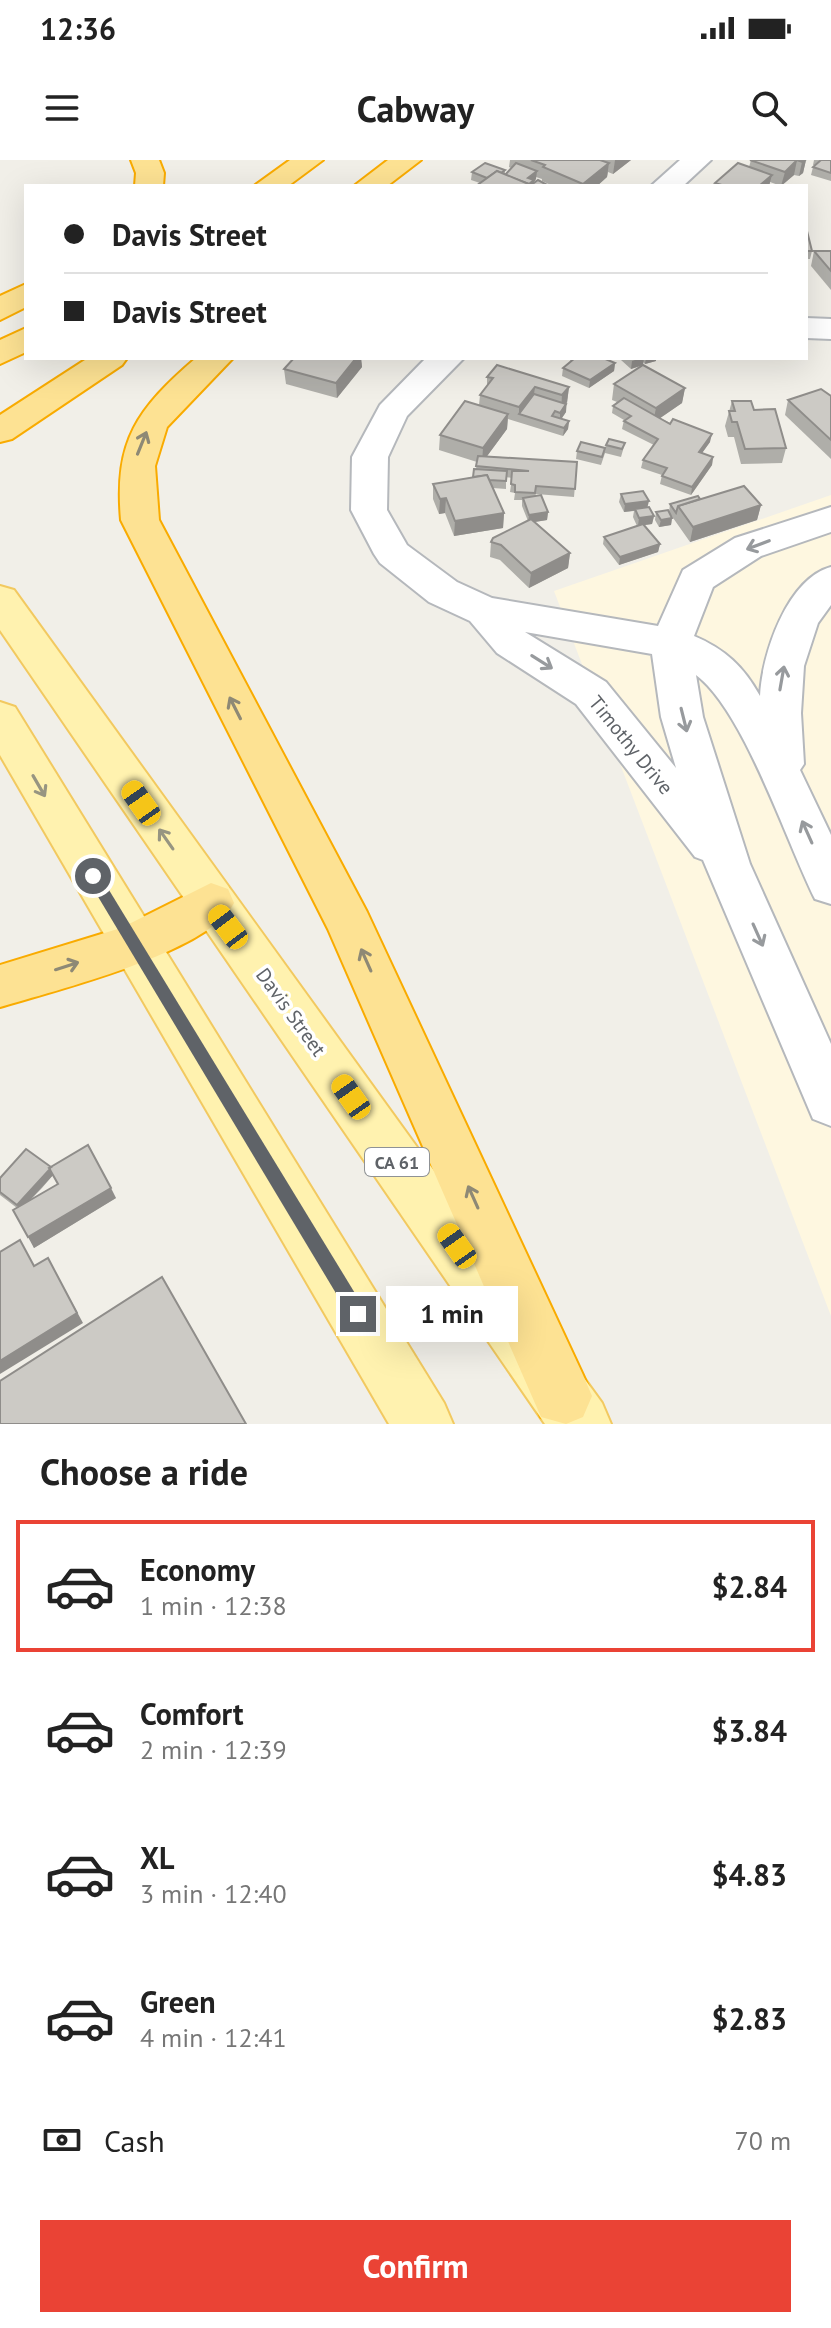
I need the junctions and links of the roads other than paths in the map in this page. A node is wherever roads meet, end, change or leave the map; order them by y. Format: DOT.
graph roads {
  1 [pos="145,160"];
  2 [pos="309,160"];
  3 [pos="407,160"];
  4 [pos="433,160"];
  5 [pos="697,160"];
  6 [pos="149,184"];
  7 [pos="271,184"];
  8 [pos="371,184"];
  9 [pos="409,184"];
  10 [pos="667,184"];
  11 [pos="24,294"];
  12 [pos="0,310"];
  13 [pos="808,328"];
  14 [pos="831,329"];
  15 [pos="24,339"];
  16 [pos="0,354"];
  17 [pos="107,360"];
  18 [pos="214,360"];
  19 [pos="444,360"];
  20 [pos="63,390"];
  21 [pos="0,431"];
  22 [pos="0,444"];
  23 [pos="831,519"];
  24 [pos="831,580"];
  25 [pos="1,602"];
  26 [pos="484,611"];
  27 [pos="671,643"];
  28 [pos="0,718"];
  29 [pos="783,779"];
  30 [pos="727,864"];
  31 [pos="831,885"];
  32 [pos="211,903"];
  33 [pos="134,945"];
  34 [pos="0,986"];
  35 [pos="831,1102"];
  36 [pos="571,1410"];
  37 [pos="423,1424"];
  1 -- 6 [label="highway"];
  2 -- 7 [label="highway"];
  3 -- 8 [label="highway"];
  4 -- 9 [label="highway"];
  5 -- 10 [label="street"];
  11 -- 12 [label="highway"];
  13 -- 14 [label="street"];
  15 -- 16 [label="highway"];
  17 -- 20 [label="highway"];
  36 -- 18 [label="highway, one-way"];
  19 -- 26 [label="street, Timothy Drive"];
  20 -- 21 [label="highway"];
  20 -- 22 [label="highway"];
  23 -- 27 [label="street, one-way"];
  29 -- 24 [label="street, one-way"];
  32 -- 25 [label="main road, Davis Street / CA 61, one-way"];
  26 -- 27 [label="street, Timothy Drive"];
  26 -- 30 [label="street, Timothy Drive, one-way"];
  27 -- 29 [label="street, Timothy Drive"];
  27 -- 30 [label="street, Timothy Drive, one-way"];
  28 -- 33 [label="main road, one-way"];
  31 -- 29 [label="street, Timothy Drive, one-way"];
  30 -- 35 [label="street, Timothy Drive, one-way"];
  32 -- 33 [label="highway"];
  32 -- 36 [label="main road, Davis Street / CA 61"];
  34 -- 33 [label="highway, one-way"];
  33 -- 37 [label="main road"];
}
